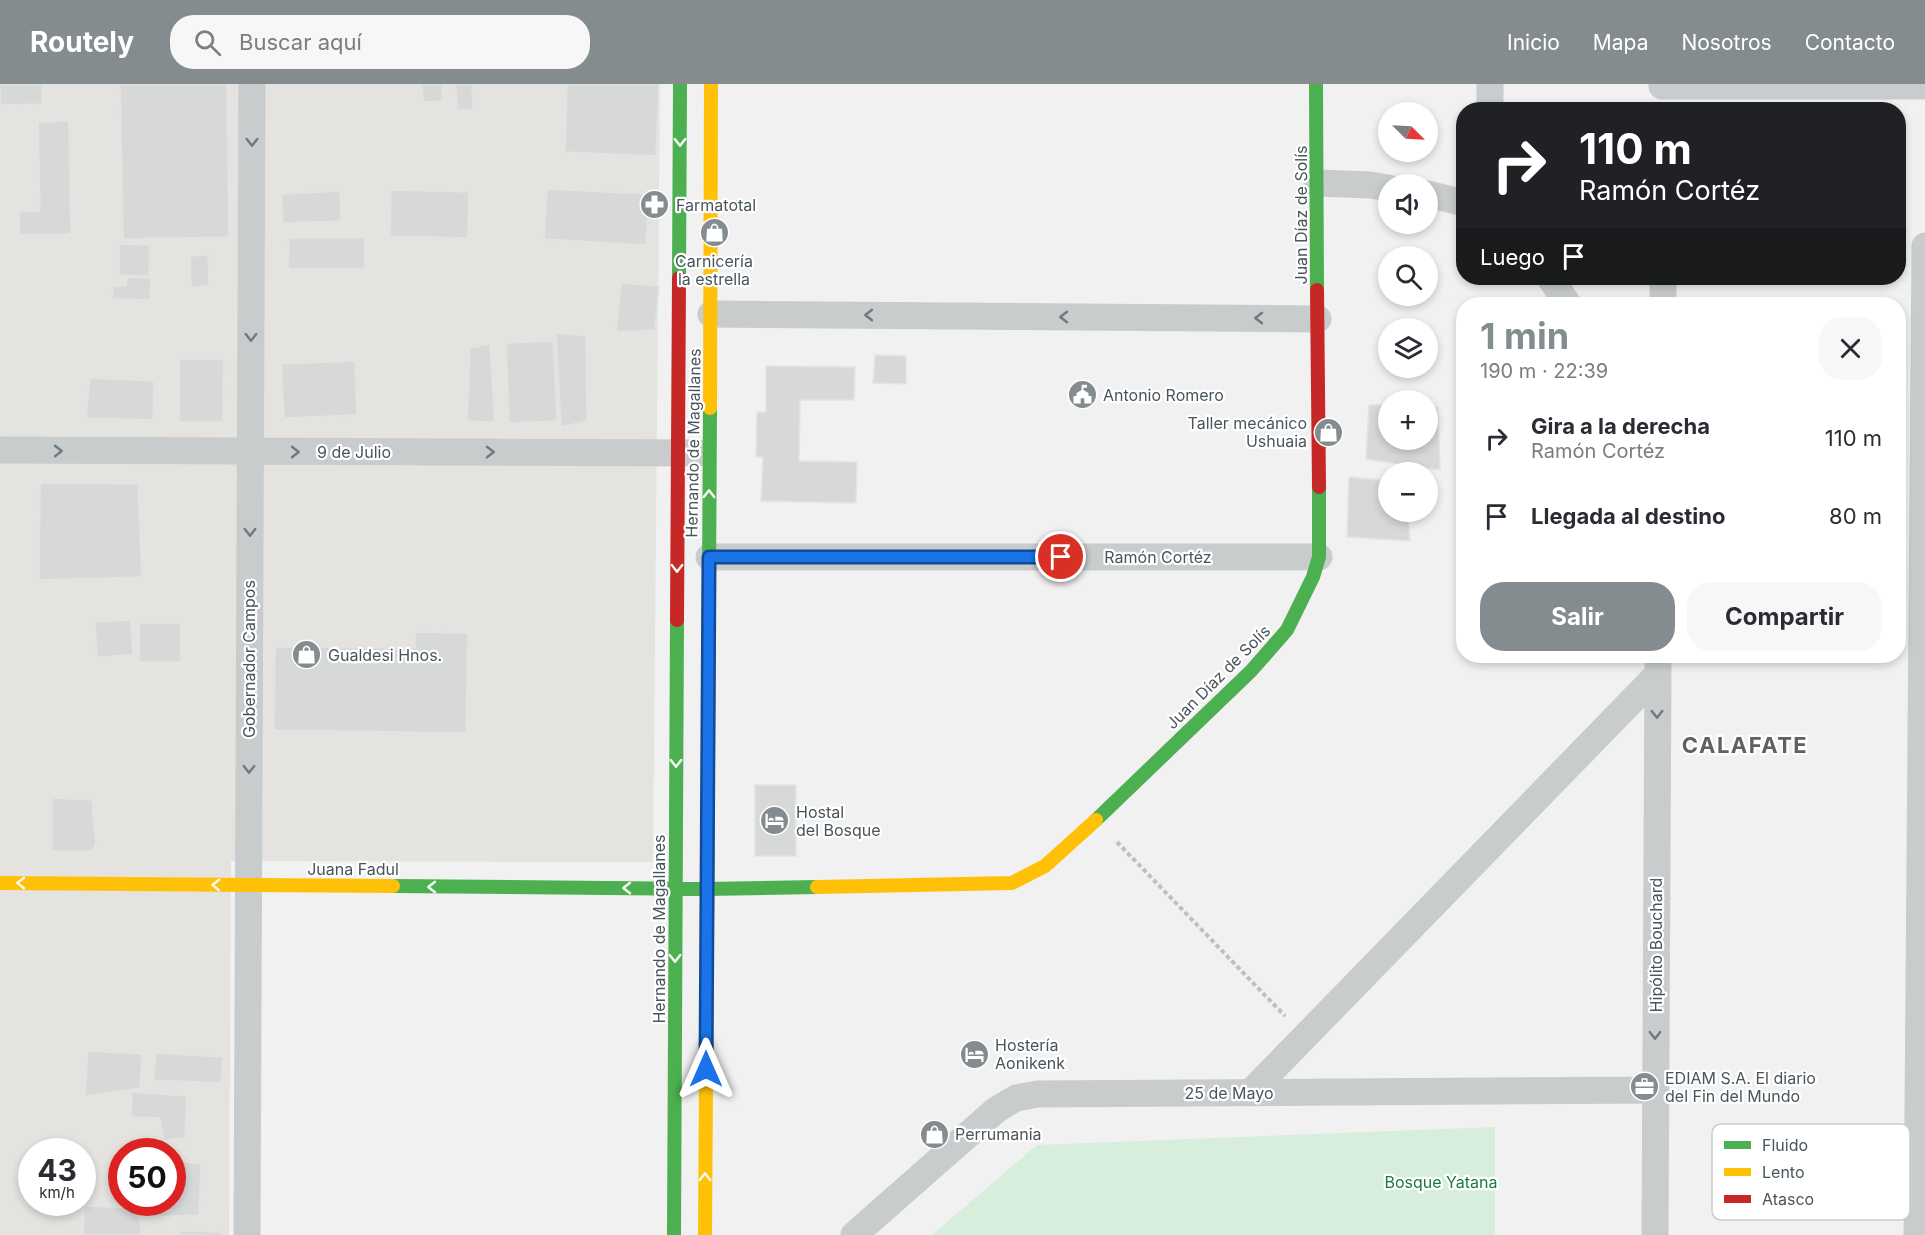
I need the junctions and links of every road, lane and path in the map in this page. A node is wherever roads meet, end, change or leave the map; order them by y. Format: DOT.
graph roads {
  1 [pos="252,84"];
  2 [pos="680,84"];
  3 [pos="711,84"];
  4 [pos="1316,84"];
  5 [pos="1490,84"];
  6 [pos="1925,86"];
  7 [pos="1662,93"];
  8 [pos="1490,102"];
  9 [pos="1317,183"];
  10 [pos="1378,186"];
  11 [pos="1438,196"];
  12 [pos="1456,201"];
  13 [pos="1925,246"];
  14 [pos="711,314"];
  15 [pos="1318,319"];
  16 [pos="0,450"];
  17 [pos="250,452"];
  18 [pos="678,453"];
  19 [pos="709,453"];
  20 [pos="709,557"];
  21 [pos="1320,557"];
  22 [pos="1915,602"];
  23 [pos="1658,665"];
  24 [pos="1096,820"];
  25 [pos="0,883"];
  26 [pos="249,885"];
  27 [pos="676,889"];
  28 [pos="706,889"];
  29 [pos="1922,935"];
  30 [pos="1305,1037"];
  31 [pos="1655,1090"];
  32 [pos="1250,1093"];
  33 [pos="247,1235"];
  34 [pos="674,1235"];
  35 [pos="705,1235"];
  36 [pos="854,1235"];
  37 [pos="1655,1235"];
  38 [pos="1917,1235"];
  1 -- 17 [label="street, Gobernador Campos, one-way"];
  2 -- 18 [label="main road, Hernando de Magallanes, one-way"];
  3 -- 14 [label="main road, Hernando de Magallanes"];
  4 -- 9 [label="main road, Juan Díaz de Solís"];
  5 -- 8 [label="street"];
  6 -- 7 [label="street"];
  9 -- 10 [label="street"];
  9 -- 15 [label="main road, Juan Díaz de Solís"];
  11 -- 12 [label="street"];
  13 -- 22 [label="street"];
  15 -- 14 [label="street, one-way"];
  14 -- 19 [label="main road, Hernando de Magallanes"];
  15 -- 21 [label="main road, Juan Díaz de Solís"];
  16 -- 17 [label="street, 9 de Julio, one-way"];
  17 -- 18 [label="street, 9 de Julio, one-way"];
  17 -- 26 [label="street, Gobernador Campos, one-way"];
  18 -- 19 [label="street, 9 de Julio"];
  18 -- 27 [label="main road, Hernando de Magallanes, one-way"];
  20 -- 19 [label="main road, Hernando de Magallanes, one-way"];
  20 -- 21 [label="street, Ramón Cortéz"];
  20 -- 28 [label="main road, Hernando de Magallanes"];
  21 -- 24 [label="main road, Juan Díaz de Solís"];
  22 -- 29 [label="street"];
  23 -- 30 [label="street"];
  23 -- 31 [label="street, Hipólito Bouchard, one-way"];
  24 -- 28 [label="main road, Juan Díaz de Solís"];
  24 -- 30 [label="path"];
  26 -- 25 [label="main road, Juana Fadul, one-way"];
  27 -- 26 [label="main road, Juana Fadul, one-way"];
  26 -- 33 [label="street, Gobernador Campos"];
  27 -- 28 [label="main road, Juana Fadul"];
  27 -- 34 [label="main road, Hernando de Magallanes, one-way"];
  35 -- 28 [label="main road, Hernando de Magallanes, one-way"];
  29 -- 38 [label="street"];
  30 -- 32 [label="street"];
  31 -- 32 [label="street, 25 de Mayo"];
  31 -- 37 [label="street, Hipólito Bouchard"];
  32 -- 36 [label="street, 25 de Mayo"];
}
